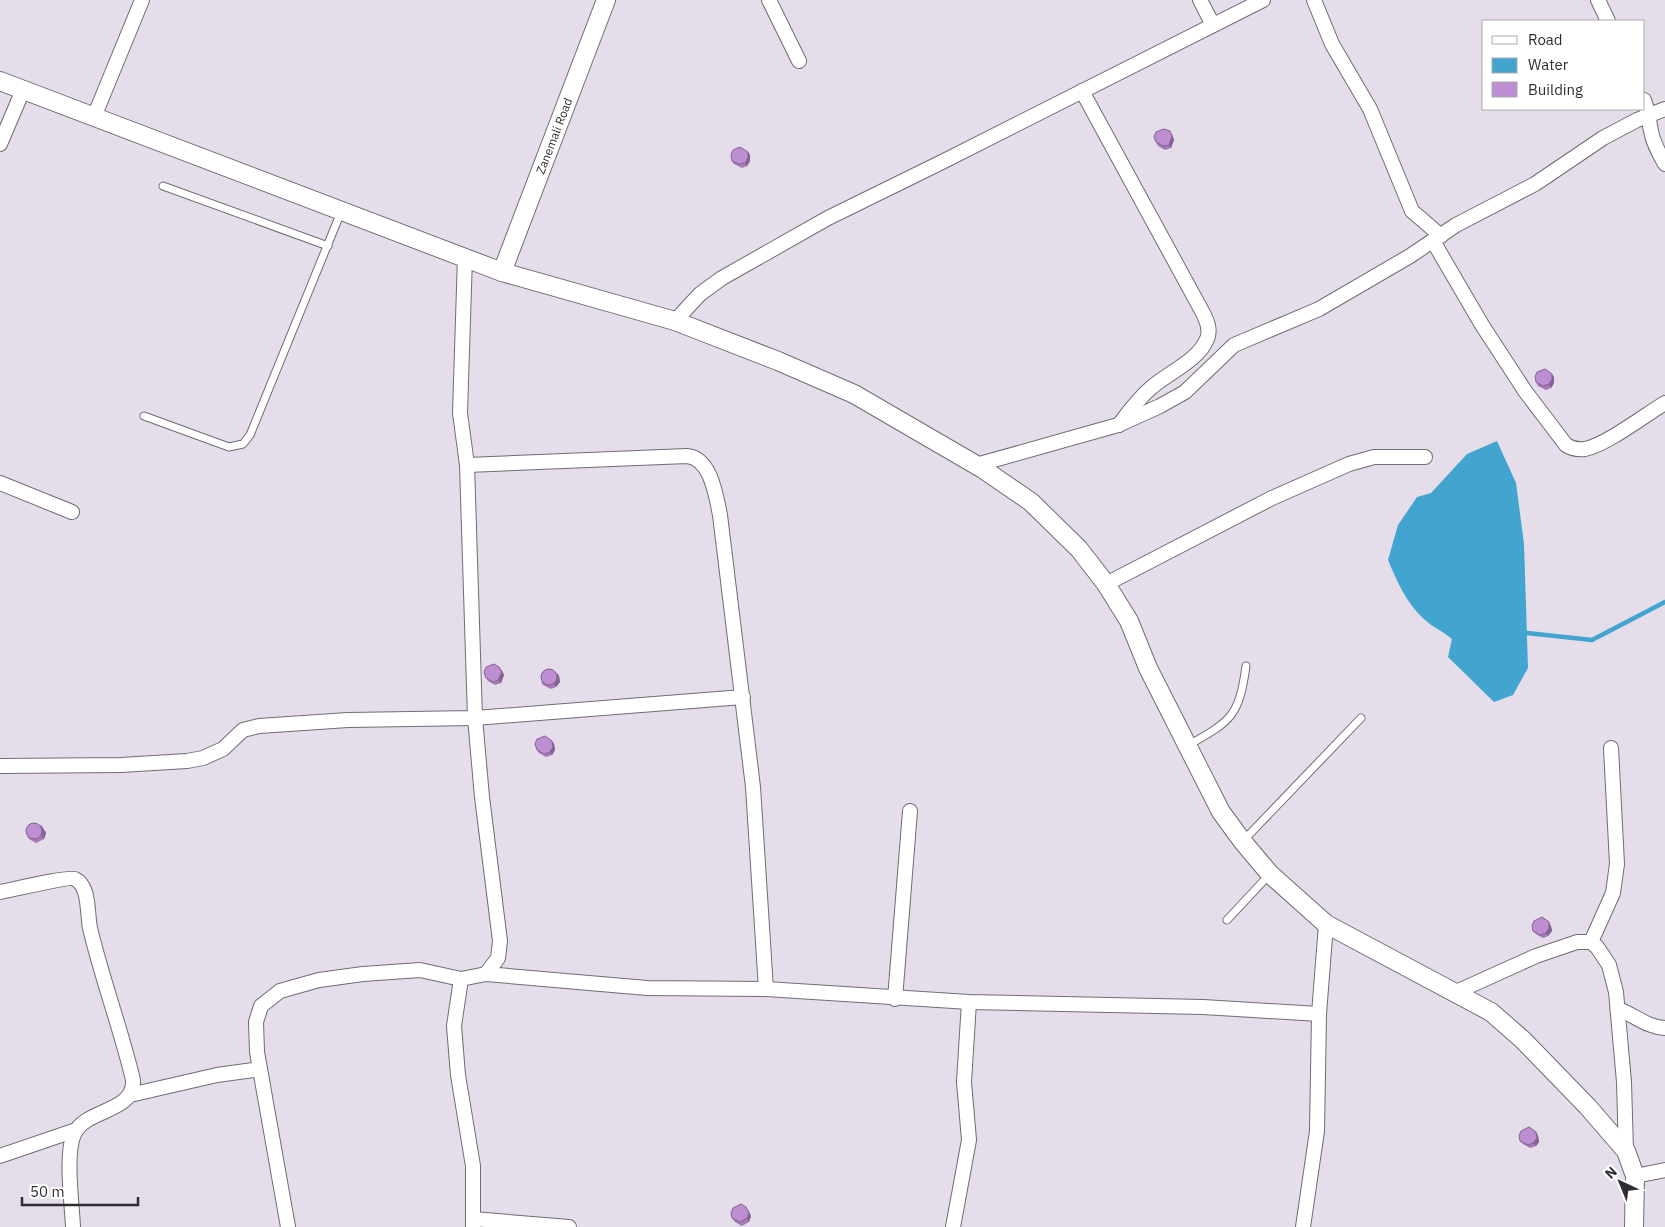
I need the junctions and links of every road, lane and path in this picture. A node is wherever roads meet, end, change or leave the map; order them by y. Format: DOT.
graph roads {
  1 [pos="142,0"];
  2 [pos="606,0"];
  3 [pos="770,0"];
  4 [pos="1200,0"];
  5 [pos="1263,0"];
  6 [pos="1314,0"];
  7 [pos="1598,0"];
  8 [pos="1608,20"];
  9 [pos="1213,25"];
  10 [pos="799,61"];
  11 [pos="0,81"];
  12 [pos="23,90"];
  13 [pos="1082,91"];
  14 [pos="1645,102"];
  15 [pos="1665,109"];
  16 [pos="1651,116"];
  17 [pos="94,117"];
  18 [pos="0,144"];
  19 [pos="1665,164"];
  20 [pos="163,186"];
  21 [pos="342,212"];
  22 [pos="1437,238"];
  23 [pos="328,246"];
  24 [pos="465,258"];
  25 [pos="502,272"];
  26 [pos="675,321"];
  27 [pos="1665,403"];
  28 [pos="144,416"];
  29 [pos="1118,425"];
  30 [pos="1425,457"];
  31 [pos="467,465"];
  32 [pos="976,465"];
  33 [pos="0,482"];
  34 [pos="72,512"];
  35 [pos="1106,584"];
  36 [pos="1246,666"];
  37 [pos="743,697"];
  38 [pos="475,718"];
  39 [pos="1362,718"];
  40 [pos="1187,746"];
  41 [pos="1611,748"];
  42 [pos="0,766"];
  43 [pos="910,811"];
  44 [pos="1243,842"];
  45 [pos="1270,874"];
  46 [pos="0,892"];
  47 [pos="1227,920"];
  48 [pos="1326,924"];
  49 [pos="1591,942"];
  50 [pos="486,974"];
  51 [pos="461,978"];
  52 [pos="766,989"];
  53 [pos="1454,993"];
  54 [pos="895,999"];
  55 [pos="969,1002"];
  56 [pos="1618,1009"];
  57 [pos="1319,1014"];
  58 [pos="1665,1028"];
  59 [pos="260,1069"];
  60 [pos="130,1095"];
  61 [pos="76,1130"];
  62 [pos="1626,1151"];
  63 [pos="0,1156"];
  64 [pos="1665,1170"];
  65 [pos="1635,1176"];
  66 [pos="473,1223"];
  67 [pos="73,1227"];
  68 [pos="288,1227"];
  69 [pos="569,1227"];
  70 [pos="953,1227"];
  71 [pos="1303,1227"];
  72 [pos="1634,1227"];
  1 -- 17 [label="street"];
  2 -- 25 [label="street, Zanemali Road"];
  3 -- 10 [label="street"];
  4 -- 9 [label="street"];
  5 -- 9 [label="street"];
  6 -- 22 [label="street"];
  7 -- 8 [label="street"];
  9 -- 13 [label="street"];
  11 -- 12 [label="street"];
  12 -- 17 [label="street"];
  12 -- 18 [label="street"];
  13 -- 26 [label="street"];
  13 -- 29 [label="street"];
  14 -- 16 [label="street"];
  15 -- 16 [label="street"];
  16 -- 19 [label="street"];
  16 -- 22 [label="street"];
  17 -- 21 [label="street"];
  20 -- 23 [label="lane"];
  21 -- 23 [label="lane"];
  21 -- 24 [label="street"];
  22 -- 27 [label="street"];
  22 -- 29 [label="street"];
  23 -- 28 [label="lane"];
  24 -- 25 [label="street"];
  24 -- 31 [label="street"];
  25 -- 26 [label="street"];
  26 -- 32 [label="street"];
  29 -- 32 [label="street"];
  30 -- 35 [label="street"];
  31 -- 37 [label="street"];
  31 -- 38 [label="street"];
  32 -- 35 [label="street"];
  33 -- 34 [label="street"];
  35 -- 40 [label="street"];
  36 -- 40 [label="lane"];
  37 -- 38 [label="street"];
  37 -- 52 [label="street"];
  38 -- 42 [label="street"];
  38 -- 50 [label="street"];
  39 -- 44 [label="lane"];
  40 -- 44 [label="street"];
  41 -- 49 [label="street"];
  43 -- 54 [label="street"];
  44 -- 45 [label="street"];
  45 -- 47 [label="lane"];
  45 -- 48 [label="street"];
  46 -- 60 [label="street"];
  48 -- 53 [label="street"];
  48 -- 57 [label="street"];
  49 -- 53 [label="street"];
  49 -- 56 [label="street"];
  50 -- 51 [label="street"];
  50 -- 52 [label="street"];
  51 -- 59 [label="street"];
  51 -- 66 [label="street"];
  52 -- 54 [label="street"];
  53 -- 62 [label="street"];
  54 -- 55 [label="street"];
  55 -- 57 [label="street"];
  55 -- 70 [label="street"];
  56 -- 58 [label="street"];
  56 -- 62 [label="street"];
  57 -- 71 [label="street"];
  59 -- 60 [label="street"];
  59 -- 68 [label="street"];
  60 -- 61 [label="street"];
  61 -- 63 [label="street"];
  61 -- 67 [label="street"];
  62 -- 65 [label="street"];
  64 -- 65 [label="street"];
  65 -- 72 [label="street"];
  66 -- 69 [label="street"];
}
